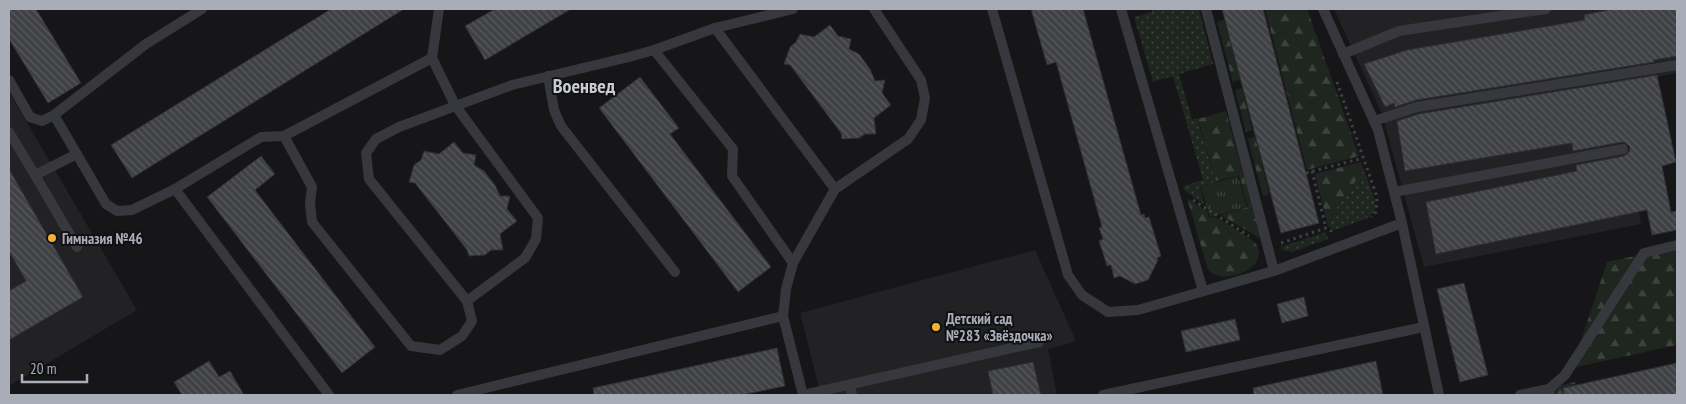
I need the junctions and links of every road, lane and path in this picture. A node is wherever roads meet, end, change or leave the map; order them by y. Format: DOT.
graph roads {
  1 [pos="202,9"];
  2 [pos="439,9"];
  3 [pos="792,9"];
  4 [pos="874,9"];
  5 [pos="992,9"];
  6 [pos="1121,9"];
  7 [pos="1206,9"];
  8 [pos="1323,9"];
  9 [pos="1546,9"];
  10 [pos="715,28"];
  11 [pos="654,50"];
  12 [pos="1343,54"];
  13 [pos="432,58"];
  14 [pos="1677,65"];
  15 [pos="548,76"];
  16 [pos="1336,79"];
  17 [pos="9,80"];
  18 [pos="455,106"];
  19 [pos="54,115"];
  20 [pos="1374,121"];
  21 [pos="9,132"];
  22 [pos="284,136"];
  23 [pos="1623,149"];
  24 [pos="77,154"];
  25 [pos="1363,158"];
  26 [pos="1312,171"];
  27 [pos="1306,173"];
  28 [pos="35,175"];
  29 [pos="1174,187"];
  30 [pos="175,189"];
  31 [pos="835,189"];
  32 [pos="1394,192"];
  33 [pos="1367,221"];
  34 [pos="1402,223"];
  35 [pos="1326,228"];
  36 [pos="1342,230"];
  37 [pos="1677,245"];
  38 [pos="77,247"];
  39 [pos="1268,248"];
  40 [pos="794,263"];
  41 [pos="1274,271"];
  42 [pos="675,272"];
  43 [pos="1203,291"];
  44 [pos="467,301"];
  45 [pos="783,316"];
  46 [pos="1424,327"];
  47 [pos="1039,342"];
  48 [pos="851,390"];
  49 [pos="1550,392"];
  50 [pos="329,395"];
  51 [pos="457,395"];
  52 [pos="803,395"];
  53 [pos="1103,395"];
  54 [pos="1439,395"];
  55 [pos="1520,395"];
  1 -- 19 [label="lane"];
  2 -- 13 [label="lane"];
  3 -- 10 [label="lane"];
  4 -- 31 [label="lane"];
  5 -- 43 [label="lane"];
  6 -- 29 [label="lane"];
  7 -- 39 [label="lane"];
  8 -- 12 [label="lane"];
  9 -- 12 [label="lane"];
  10 -- 11 [label="lane"];
  10 -- 31 [label="lane"];
  11 -- 15 [label="lane"];
  11 -- 40 [label="lane"];
  12 -- 20 [label="lane"];
  13 -- 18 [label="lane"];
  13 -- 22 [label="lane"];
  14 -- 20 [label="lane"];
  15 -- 18 [label="lane"];
  15 -- 42 [label="lane"];
  16 -- 25 [label="path"];
  17 -- 19 [label="lane"];
  18 -- 44 [label="lane"];
  18 -- 44 [label="lane"];
  19 -- 24 [label="lane"];
  20 -- 32 [label="lane"];
  21 -- 28 [label="lane"];
  22 -- 30 [label="lane"];
  22 -- 44 [label="lane"];
  23 -- 32 [label="lane"];
  24 -- 28 [label="lane"];
  24 -- 30 [label="lane"];
  25 -- 26 [label="path"];
  25 -- 33 [label="path"];
  26 -- 27 [label="path"];
  26 -- 35 [label="path"];
  28 -- 38 [label="lane"];
  29 -- 39 [label="path"];
  29 -- 43 [label="lane"];
  30 -- 50 [label="lane"];
  31 -- 40 [label="lane"];
  32 -- 34 [label="lane"];
  34 -- 41 [label="lane"];
  34 -- 46 [label="lane"];
  35 -- 36 [label="path"];
  35 -- 39 [label="path"];
  37 -- 49 [label="lane"];
  39 -- 41 [label="lane"];
  40 -- 45 [label="lane"];
  41 -- 43 [label="lane"];
  45 -- 51 [label="lane"];
  45 -- 52 [label="lane"];
  46 -- 53 [label="lane"];
  46 -- 54 [label="lane"];
  47 -- 48 [label="lane"];
  48 -- 52 [label="lane"];
  49 -- 55 [label="lane"];
}
